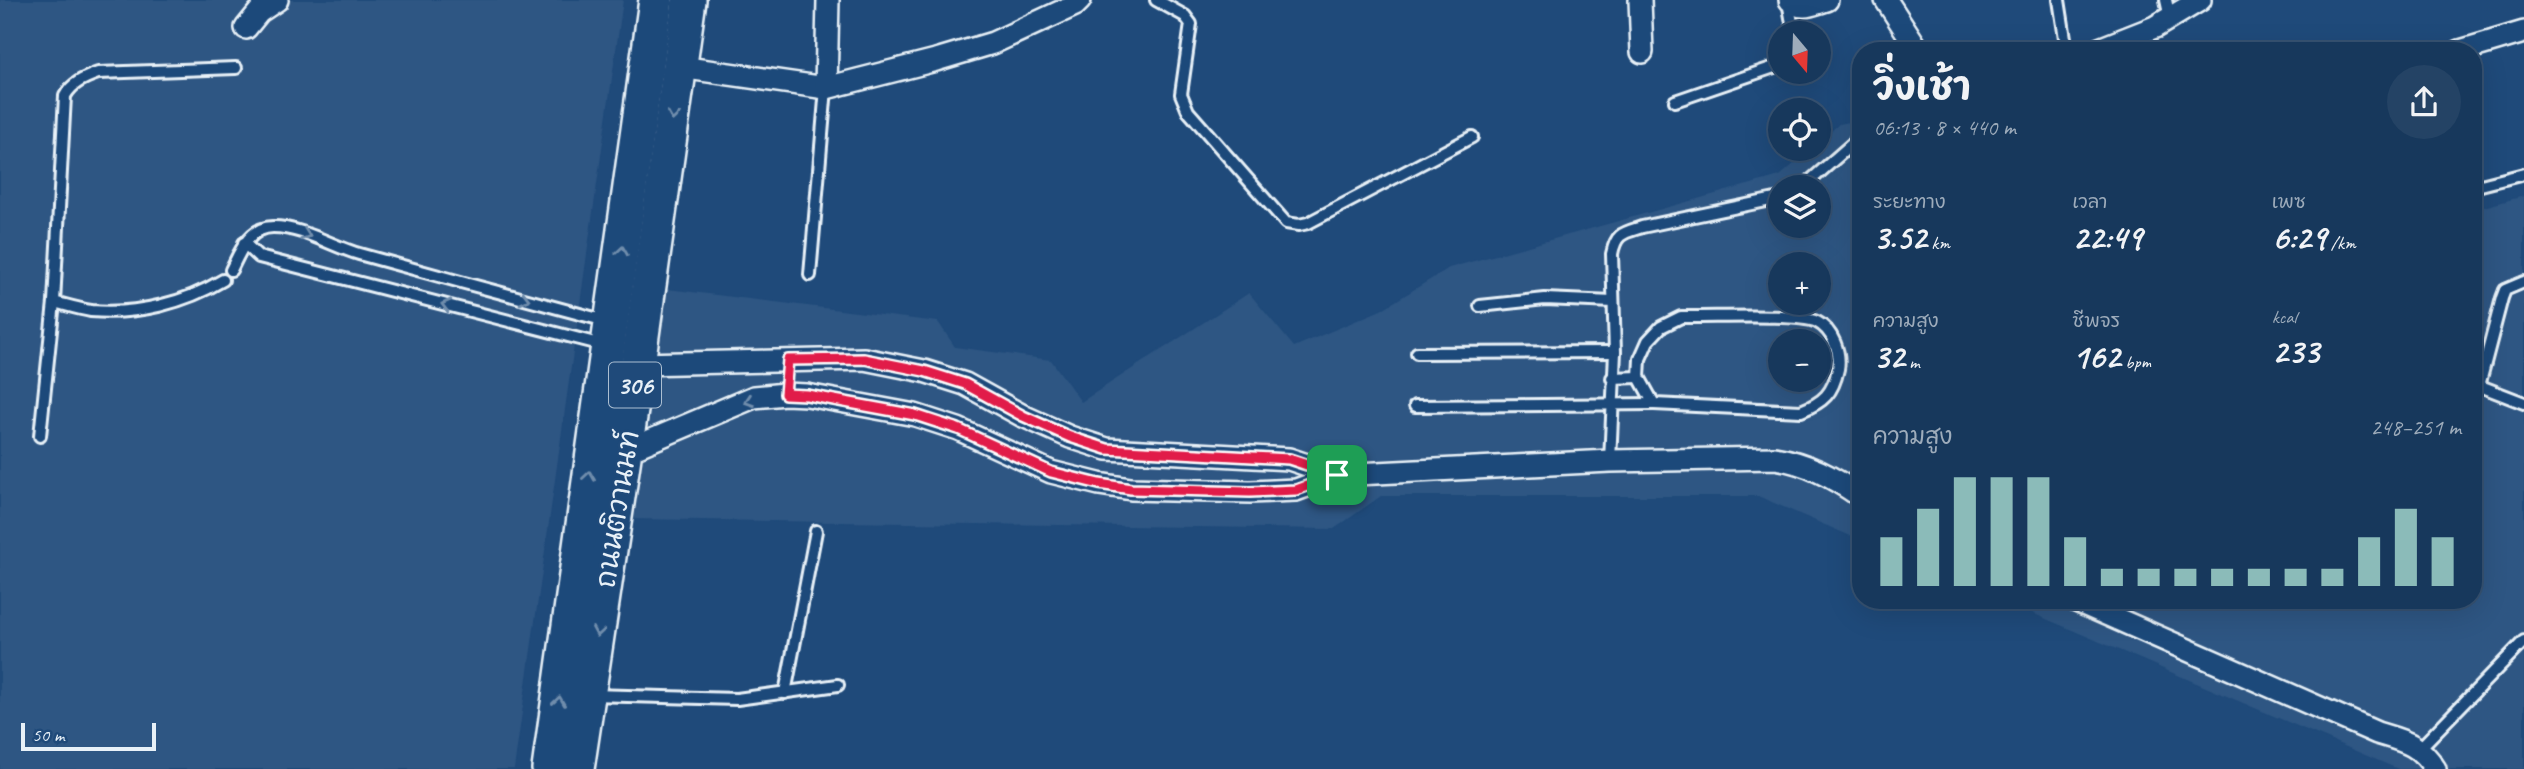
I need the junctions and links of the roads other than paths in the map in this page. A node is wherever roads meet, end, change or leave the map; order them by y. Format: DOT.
graph roads {
  1 [pos="277,0"];
  2 [pos="656,0"];
  3 [pos="689,0"];
  4 [pos="828,0"];
  5 [pos="1080,0"];
  6 [pos="1156,0"];
  7 [pos="1640,0"];
  8 [pos="1789,0"];
  9 [pos="1826,0"];
  10 [pos="1886,0"];
  11 [pos="2059,0"];
  12 [pos="2200,0"];
  13 [pos="2168,9"];
  14 [pos="1792,21"];
  15 [pos="246,28"];
  16 [pos="2524,32"];
  17 [pos="1913,42"];
  18 [pos="2066,42"];
  19 [pos="2117,42"];
  20 [pos="2482,44"];
  21 [pos="1642,52"];
  22 [pos="680,67"];
  23 [pos="236,68"];
  24 [pos="1768,69"];
  25 [pos="826,88"];
  26 [pos="1675,101"];
  27 [pos="1472,138"];
  28 [pos="1852,144"];
  29 [pos="2524,174"];
  30 [pos="1817,175"];
  31 [pos="2482,185"];
  32 [pos="1768,201"];
  33 [pos="244,243"];
  34 [pos="231,270"];
  35 [pos="810,275"];
  36 [pos="223,280"];
  37 [pos="2524,282"];
  38 [pos="54,302"];
  39 [pos="1613,302"];
  40 [pos="1480,306"];
  41 [pos="610,334"];
  42 [pos="1615,352"];
  43 [pos="1417,353"];
  44 [pos="788,360"];
  45 [pos="638,364"];
  46 [pos="2482,364"];
  47 [pos="1639,377"];
  48 [pos="1612,378"];
  49 [pos="2482,386"];
  50 [pos="785,394"];
  51 [pos="2524,403"];
  52 [pos="1654,404"];
  53 [pos="1415,406"];
  54 [pos="1612,406"];
  55 [pos="40,436"];
  56 [pos="626,451"];
  57 [pos="1611,461"];
  58 [pos="1337,475"];
  59 [pos="1852,488"];
  60 [pos="816,531"];
  61 [pos="2101,609"];
  62 [pos="2524,641"];
  63 [pos="838,685"];
  64 [pos="785,693"];
  65 [pos="589,695"];
  66 [pos="2420,748"];
  67 [pos="550,769"];
  68 [pos="578,769"];
  69 [pos="2435,769"];
  1 -- 15 [label="street"];
  41 -- 2 [label="main road, ถนนติวานนท์ / 306, one-way"];
  3 -- 22 [label="main road, ถนนติวานนท์ / 306"];
  4 -- 25 [label="street"];
  5 -- 25 [label="street"];
  6 -- 27 [label="lane"];
  7 -- 21 [label="street"];
  8 -- 9 [label="street"];
  8 -- 14 [label="lane"];
  10 -- 17 [label="street"];
  11 -- 18 [label="lane"];
  12 -- 13 [label="street"];
  13 -- 19 [label="street"];
  16 -- 20 [label="street"];
  22 -- 25 [label="street"];
  22 -- 45 [label="main road, ถนนติวานนท์ / 306, one-way"];
  23 -- 38 [label="lane"];
  24 -- 26 [label="lane"];
  25 -- 35 [label="lane"];
  28 -- 30 [label="lane"];
  29 -- 31 [label="lane"];
  32 -- 39 [label="lane"];
  33 -- 34 [label="lane"];
  41 -- 33 [label="lane, one-way"];
  33 -- 41 [label="lane, one-way"];
  36 -- 38 [label="lane"];
  37 -- 46 [label="lane"];
  38 -- 55 [label="lane"];
  39 -- 40 [label="lane"];
  39 -- 42 [label="lane"];
  67 -- 41 [label="main road, ถนนติวานนท์ / 306, one-way"];
  42 -- 43 [label="lane"];
  42 -- 48 [label="lane"];
  44 -- 45 [label="street"];
  44 -- 50 [label="street"];
  44 -- 58 [label="street"];
  45 -- 56 [label="main road, ถนนติวานนท์ / 306"];
  47 -- 48 [label="lane"];
  47 -- 52 [label="lane"];
  47 -- 52 [label="lane"];
  48 -- 54 [label="lane"];
  49 -- 51 [label="lane"];
  50 -- 56 [label="street, one-way"];
  50 -- 58 [label="street"];
  52 -- 54 [label="lane"];
  53 -- 54 [label="lane"];
  54 -- 57 [label="lane"];
  56 -- 65 [label="main road, ถนนติวานนท์ / 306, one-way"];
  57 -- 58 [label="street"];
  57 -- 59 [label="street"];
  60 -- 64 [label="lane"];
  61 -- 66 [label="street"];
  62 -- 66 [label="lane"];
  63 -- 64 [label="lane"];
  64 -- 65 [label="lane"];
  65 -- 68 [label="main road, ถนนติวานนท์ / 306"];
  66 -- 69 [label="street"];
}
